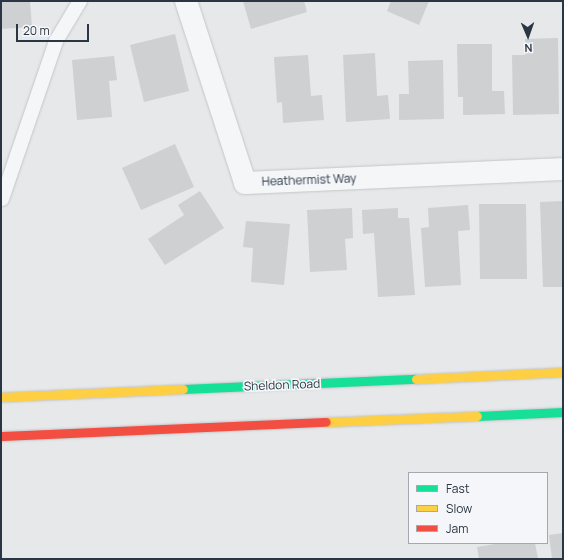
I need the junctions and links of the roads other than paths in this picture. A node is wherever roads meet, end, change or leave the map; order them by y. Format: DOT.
graph roads {
  1 [pos="80,1"];
  2 [pos="186,1"];
  3 [pos="563,170"];
  4 [pos="2,199"];
  5 [pos="563,372"];
  6 [pos="1,397"];
  7 [pos="563,412"];
  8 [pos="1,436"];
  1 -- 4 [label="lane"];
  2 -- 3 [label="street, Heathermist Way"];
  5 -- 6 [label="main road, Sheldon Road"];
  7 -- 8 [label="main road"];
}
